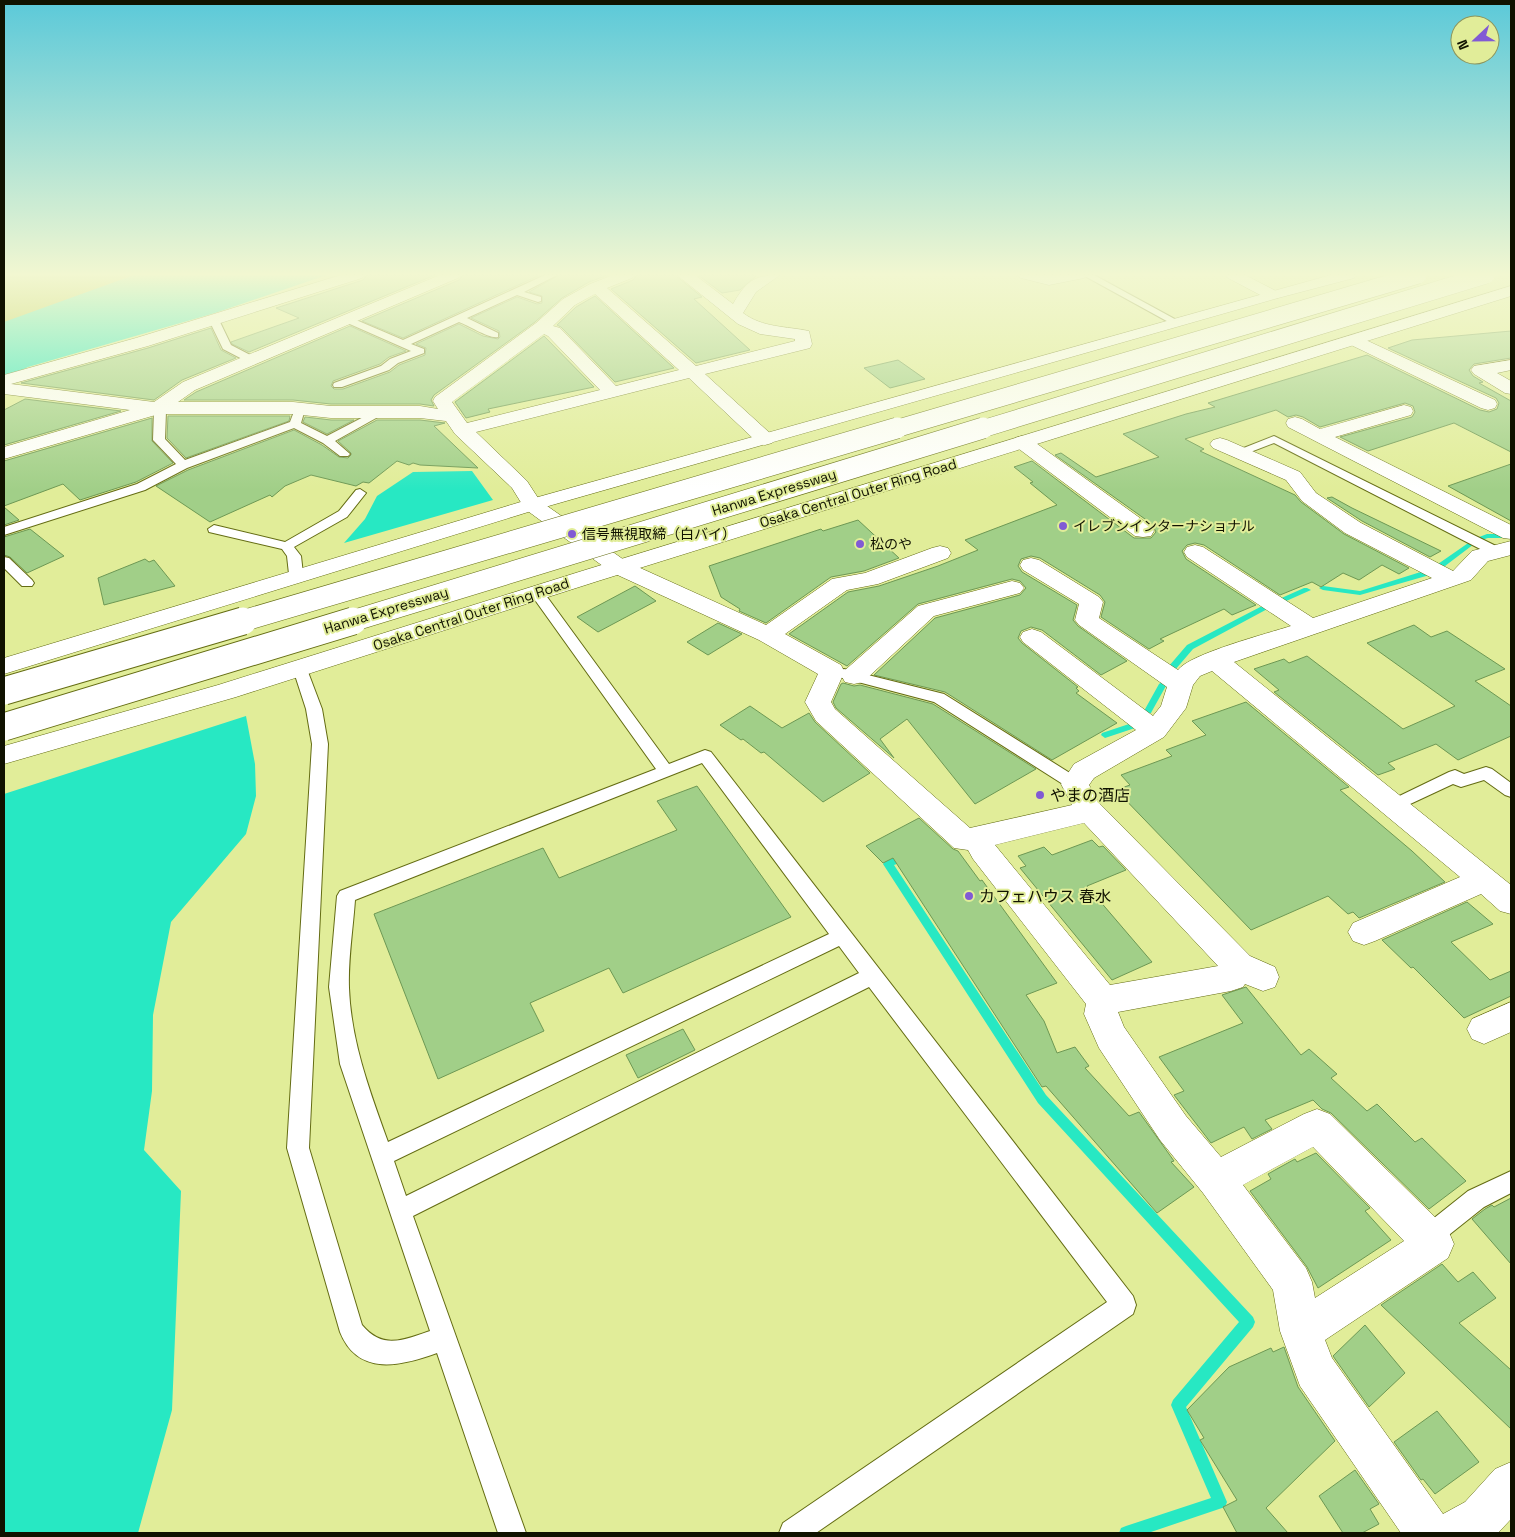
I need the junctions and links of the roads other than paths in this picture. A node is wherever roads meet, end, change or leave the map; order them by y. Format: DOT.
graph roads {
  1 [pos="122,347"];
  2 [pos="227,347"];
  3 [pos="282,347"];
  4 [pos="410,347"];
  5 [pos="516,347"];
  6 [pos="568,347"];
  7 [pos="663,347"];
  8 [pos="793,347"];
  9 [pos="1093,347"];
  10 [pos="1174,347"];
  11 [pos="1251,347"];
  12 [pos="1334,347"];
  13 [pos="1370,347"];
  14 [pos="252,360"];
  15 [pos="1511,366"];
  16 [pos="692,372"];
  17 [pos="4,381"];
  18 [pos="338,386"];
  19 [pos="4,389"];
  20 [pos="1511,389"];
  21 [pos="612,392"];
  22 [pos="1488,404"];
  23 [pos="158,408"];
  24 [pos="1404,411"];
  25 [pos="379,413"];
  26 [pos="298,416"];
  27 [pos="457,423"];
  28 [pos="1296,423"];
  29 [pos="1318,436"];
  30 [pos="765,439"];
  31 [pos="326,441"];
  32 [pos="1022,442"];
  33 [pos="1220,444"];
  34 [pos="4,452"];
  35 [pos="1240,453"];
  36 [pos="344,454"];
  37 [pos="183,465"];
  38 [pos="360,492"];
  39 [pos="532,505"];
  40 [pos="4,530"];
  41 [pos="214,530"];
  42 [pos="1143,531"];
  43 [pos="1511,534"];
  44 [pos="287,546"];
  45 [pos="1503,550"];
  46 [pos="1195,552"];
  47 [pos="940,553"];
  48 [pos="4,561"];
  49 [pos="1031,565"];
  50 [pos="619,567"];
  51 [pos="307,571"];
  52 [pos="1451,579"];
  53 [pos="27,583"];
  54 [pos="1012,588"];
  55 [pos="537,593"];
  56 [pos="1310,627"];
  57 [pos="768,635"];
  58 [pos="1032,637"];
  59 [pos="361,648"];
  60 [pos="4,650"];
  61 [pos="1215,660"];
  62 [pos="4,666"];
  63 [pos="301,672"];
  64 [pos="843,674"];
  65 [pos="1181,684"];
  66 [pos="4,691"];
  67 [pos="4,727"];
  68 [pos="1155,731"];
  69 [pos="4,755"];
  70 [pos="4,768"];
  71 [pos="666,771"];
  72 [pos="1511,791"];
  73 [pos="1083,798"];
  74 [pos="1393,806"];
  75 [pos="978,838"];
  76 [pos="1484,880"];
  77 [pos="1511,902"];
  78 [pos="1364,932"];
  79 [pos="842,936"];
  80 [pos="872,976"];
  81 [pos="1103,1001"];
  82 [pos="382,1156"];
  83 [pos="1216,1180"];
  84 [pos="1511,1182"];
  85 [pos="400,1211"];
  86 [pos="1427,1238"];
  87 [pos="1301,1331"];
  88 [pos="445,1338"];
  89 [pos="1511,1485"];
  90 [pos="512,1533"];
  91 [pos="793,1533"];
  92 [pos="1428,1533"];
  93 [pos="1455,1533"];
  1 -- 17 [label="main road"];
  2 -- 14 [label="lane"];
  3 -- 14 [label="main road"];
  4 -- 18 [label="lane"];
  5 -- 27 [label="main road"];
  6 -- 21 [label="main road"];
  7 -- 16 [label="main road"];
  8 -- 16 [label="main road"];
  9 -- 30 [label="main road"];
  10 -- 66 [label="main road, Hanwa Expressway, bridge"];
  11 -- 67 [label="main road, Hanwa Expressway, bridge"];
  12 -- 32 [label="main road, Osaka Central Outer Ring Road"];
  13 -- 22 [label="main road"];
  14 -- 23 [label="main road"];
  15 -- 20 [label="main road"];
  16 -- 21 [label="main road"];
  16 -- 30 [label="main road"];
  19 -- 23 [label="main road"];
  21 -- 27 [label="main road"];
  23 -- 26 [label="main road"];
  23 -- 34 [label="main road"];
  23 -- 37 [label="lane"];
  24 -- 29 [label="main road"];
  25 -- 26 [label="main road"];
  25 -- 27 [label="main road"];
  25 -- 31 [label="lane"];
  26 -- 31 [label="lane"];
  26 -- 37 [label="lane"];
  27 -- 39 [label="main road"];
  28 -- 29 [label="main road"];
  29 -- 43 [label="main road"];
  30 -- 39 [label="main road"];
  31 -- 36 [label="lane"];
  32 -- 42 [label="main road"];
  32 -- 50 [label="main road, Osaka Central Outer Ring Road"];
  33 -- 35 [label="main road"];
  35 -- 45 [label="lane"];
  35 -- 52 [label="main road"];
  37 -- 40 [label="lane"];
  38 -- 44 [label="lane"];
  39 -- 50 [label="main road"];
  39 -- 51 [label="main road"];
  41 -- 44 [label="lane"];
  44 -- 51 [label="lane"];
  45 -- 52 [label="main road"];
  46 -- 56 [label="main road"];
  47 -- 57 [label="main road"];
  48 -- 53 [label="lane"];
  49 -- 65 [label="main road"];
  50 -- 55 [label="main road, Osaka Central Outer Ring Road"];
  50 -- 57 [label="main road"];
  51 -- 60 [label="main road"];
  51 -- 62 [label="main road"];
  52 -- 56 [label="main road"];
  54 -- 64 [label="main road"];
  55 -- 59 [label="main road, Osaka Central Outer Ring Road"];
  55 -- 71 [label="lane"];
  56 -- 61 [label="main road"];
  57 -- 64 [label="main road"];
  58 -- 68 [label="main road"];
  59 -- 63 [label="main road"];
  59 -- 69 [label="main road, Osaka Central Outer Ring Road"];
  61 -- 65 [label="main road"];
  61 -- 74 [label="main road"];
  63 -- 70 [label="main road"];
  63 -- 88 [label="lane"];
  64 -- 73 [label="lane"];
  64 -- 75 [label="main road"];
  65 -- 68 [label="main road"];
  68 -- 73 [label="main road"];
  71 -- 79 [label="lane"];
  71 -- 82 [label="lane"];
  72 -- 74 [label="lane"];
  73 -- 75 [label="main road"];
  73 -- 81 [label="main road"];
  74 -- 76 [label="main road"];
  75 -- 81 [label="main road"];
  76 -- 77 [label="main road"];
  76 -- 78 [label="main road"];
  79 -- 80 [label="lane"];
  79 -- 82 [label="lane"];
  80 -- 85 [label="lane"];
  80 -- 91 [label="lane"];
  81 -- 83 [label="main road"];
  82 -- 85 [label="lane"];
  83 -- 86 [label="main road"];
  83 -- 87 [label="main road"];
  84 -- 86 [label="lane"];
  85 -- 88 [label="lane"];
  86 -- 87 [label="main road"];
  87 -- 92 [label="main road"];
  88 -- 90 [label="lane"];
  89 -- 93 [label="main road"];
}
